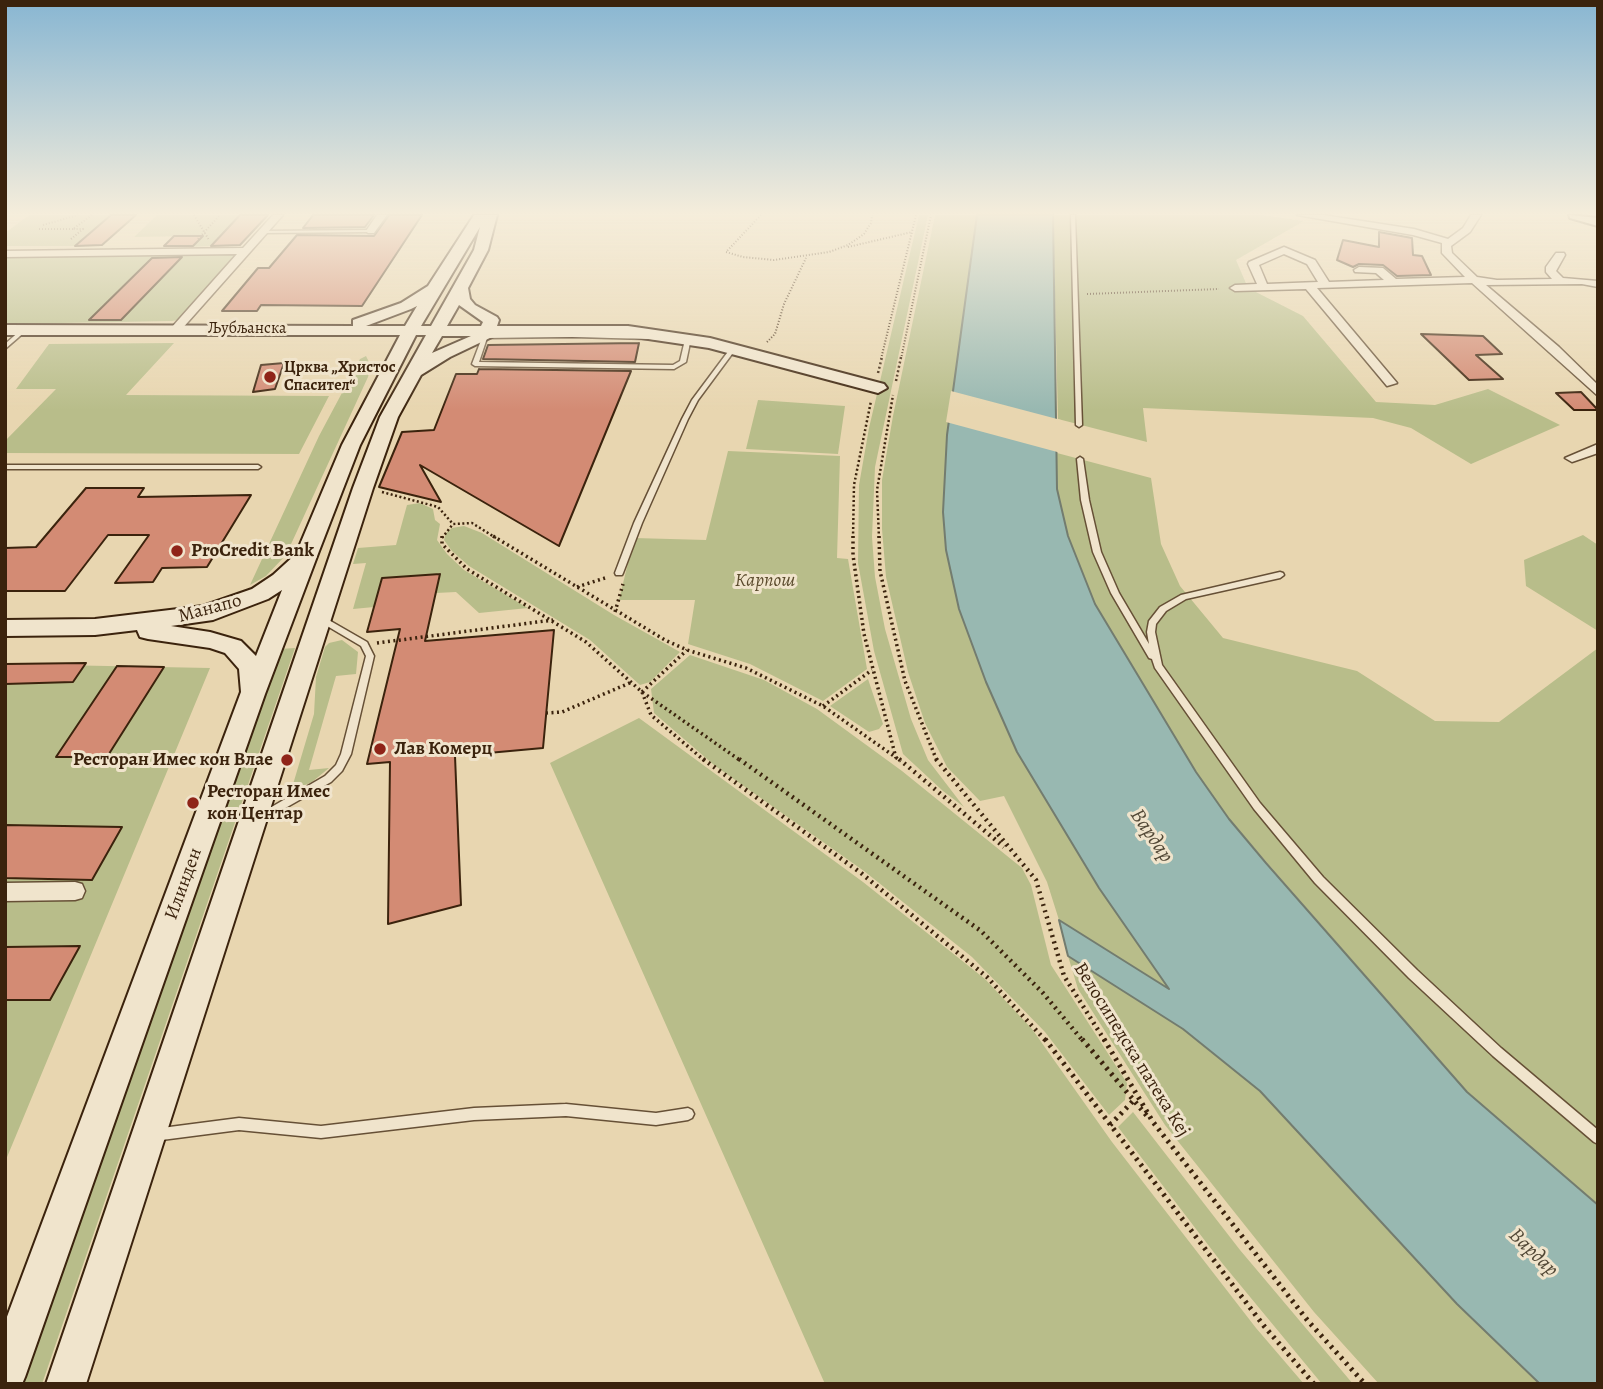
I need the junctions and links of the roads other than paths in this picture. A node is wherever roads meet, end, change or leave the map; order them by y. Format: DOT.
graph roads {
  1 [pos="219,280"];
  2 [pos="465,280"];
  3 [pos="1075,280"];
  4 [pos="1260,280"];
  5 [pos="1322,280"];
  6 [pos="1390,280"];
  7 [pos="1438,280"];
  8 [pos="1471,280"];
  9 [pos="1476,280"];
  10 [pos="1503,280"];
  11 [pos="1560,280"];
  12 [pos="438,282"];
  13 [pos="1562,282"];
  14 [pos="1516,283"];
  15 [pos="1395,284"];
  16 [pos="1598,284"];
  17 [pos="1326,286"];
  18 [pos="1310,287"];
  19 [pos="460,288"];
  20 [pos="1235,288"];
  21 [pos="1264,288"];
  22 [pos="176,328"];
  23 [pos="333,329"];
  24 [pos="5,330"];
  25 [pos="24,330"];
  26 [pos="410,330"];
  27 [pos="436,330"];
  28 [pos="487,333"];
  29 [pos="5,347"];
  30 [pos="740,352"];
  31 [pos="411,374"];
  32 [pos="385,376"];
  33 [pos="1391,383"];
  34 [pos="877,387"];
  35 [pos="1598,393"];
  36 [pos="1079,425"];
  37 [pos="1598,448"];
  38 [pos="1572,458"];
  39 [pos="1080,459"];
  40 [pos="5,467"];
  41 [pos="258,467"];
  42 [pos="308,551"];
  43 [pos="619,573"];
  44 [pos="1280,575"];
  45 [pos="319,617"];
  46 [pos="95,627"];
  47 [pos="5,628"];
  48 [pos="1158,666"];
  49 [pos="253,694"];
  50 [pos="249,825"];
  51 [pos="75,891"];
  52 [pos="5,892"];
  53 [pos="688,1114"];
  54 [pos="146,1136"];
  55 [pos="1598,1138"];
  56 [pos="5,1377"];
  57 [pos="65,1384"];
  1 -- 22 [label="street"];
  2 -- 19 [label="street"];
  3 -- 36 [label="lane"];
  4 -- 21 [label="street"];
  5 -- 17 [label="street"];
  6 -- 15 [label="street"];
  7 -- 15 [label="street"];
  8 -- 9 [label="street"];
  9 -- 14 [label="street"];
  9 -- 35 [label="street"];
  10 -- 14 [label="street"];
  11 -- 13 [label="street"];
  12 -- 23 [label="street"];
  12 -- 26 [label="street, Илинден"];
  13 -- 14 [label="street"];
  13 -- 16 [label="street"];
  15 -- 17 [label="street"];
  17 -- 18 [label="street"];
  18 -- 21 [label="street"];
  18 -- 33 [label="street"];
  19 -- 27 [label="street"];
  19 -- 28 [label="street"];
  20 -- 21 [label="street"];
  22 -- 23 [label="street, Љубљанска"];
  22 -- 25 [label="street, Љубљанска"];
  23 -- 26 [label="street, Љубљанска"];
  23 -- 32 [label="street"];
  24 -- 25 [label="street, Љубљанска"];
  25 -- 29 [label="lane"];
  26 -- 27 [label="street, Љубљанска"];
  26 -- 32 [label="street, Илинден"];
  27 -- 28 [label="street, Љубљанска"];
  27 -- 31 [label="street"];
  28 -- 28 [label="lane"];
  28 -- 30 [label="street, Љубљанска"];
  28 -- 31 [label="street"];
  30 -- 34 [label="street, Љубљанска"];
  30 -- 43 [label="lane"];
  31 -- 45 [label="street"];
  32 -- 42 [label="street, Илинден"];
  37 -- 38 [label="street"];
  39 -- 48 [label="lane"];
  40 -- 41 [label="lane"];
  42 -- 46 [label="street, Манапо"];
  42 -- 49 [label="street, Илинден"];
  44 -- 48 [label="lane"];
  45 -- 50 [label="street"];
  45 -- 50 [label="lane"];
  46 -- 47 [label="street, Манапо"];
  46 -- 49 [label="street, Манапо"];
  48 -- 55 [label="lane"];
  49 -- 56 [label="street, Илинден"];
  50 -- 54 [label="street"];
  51 -- 52 [label="street"];
  53 -- 54 [label="lane"];
  54 -- 57 [label="street"];
}
